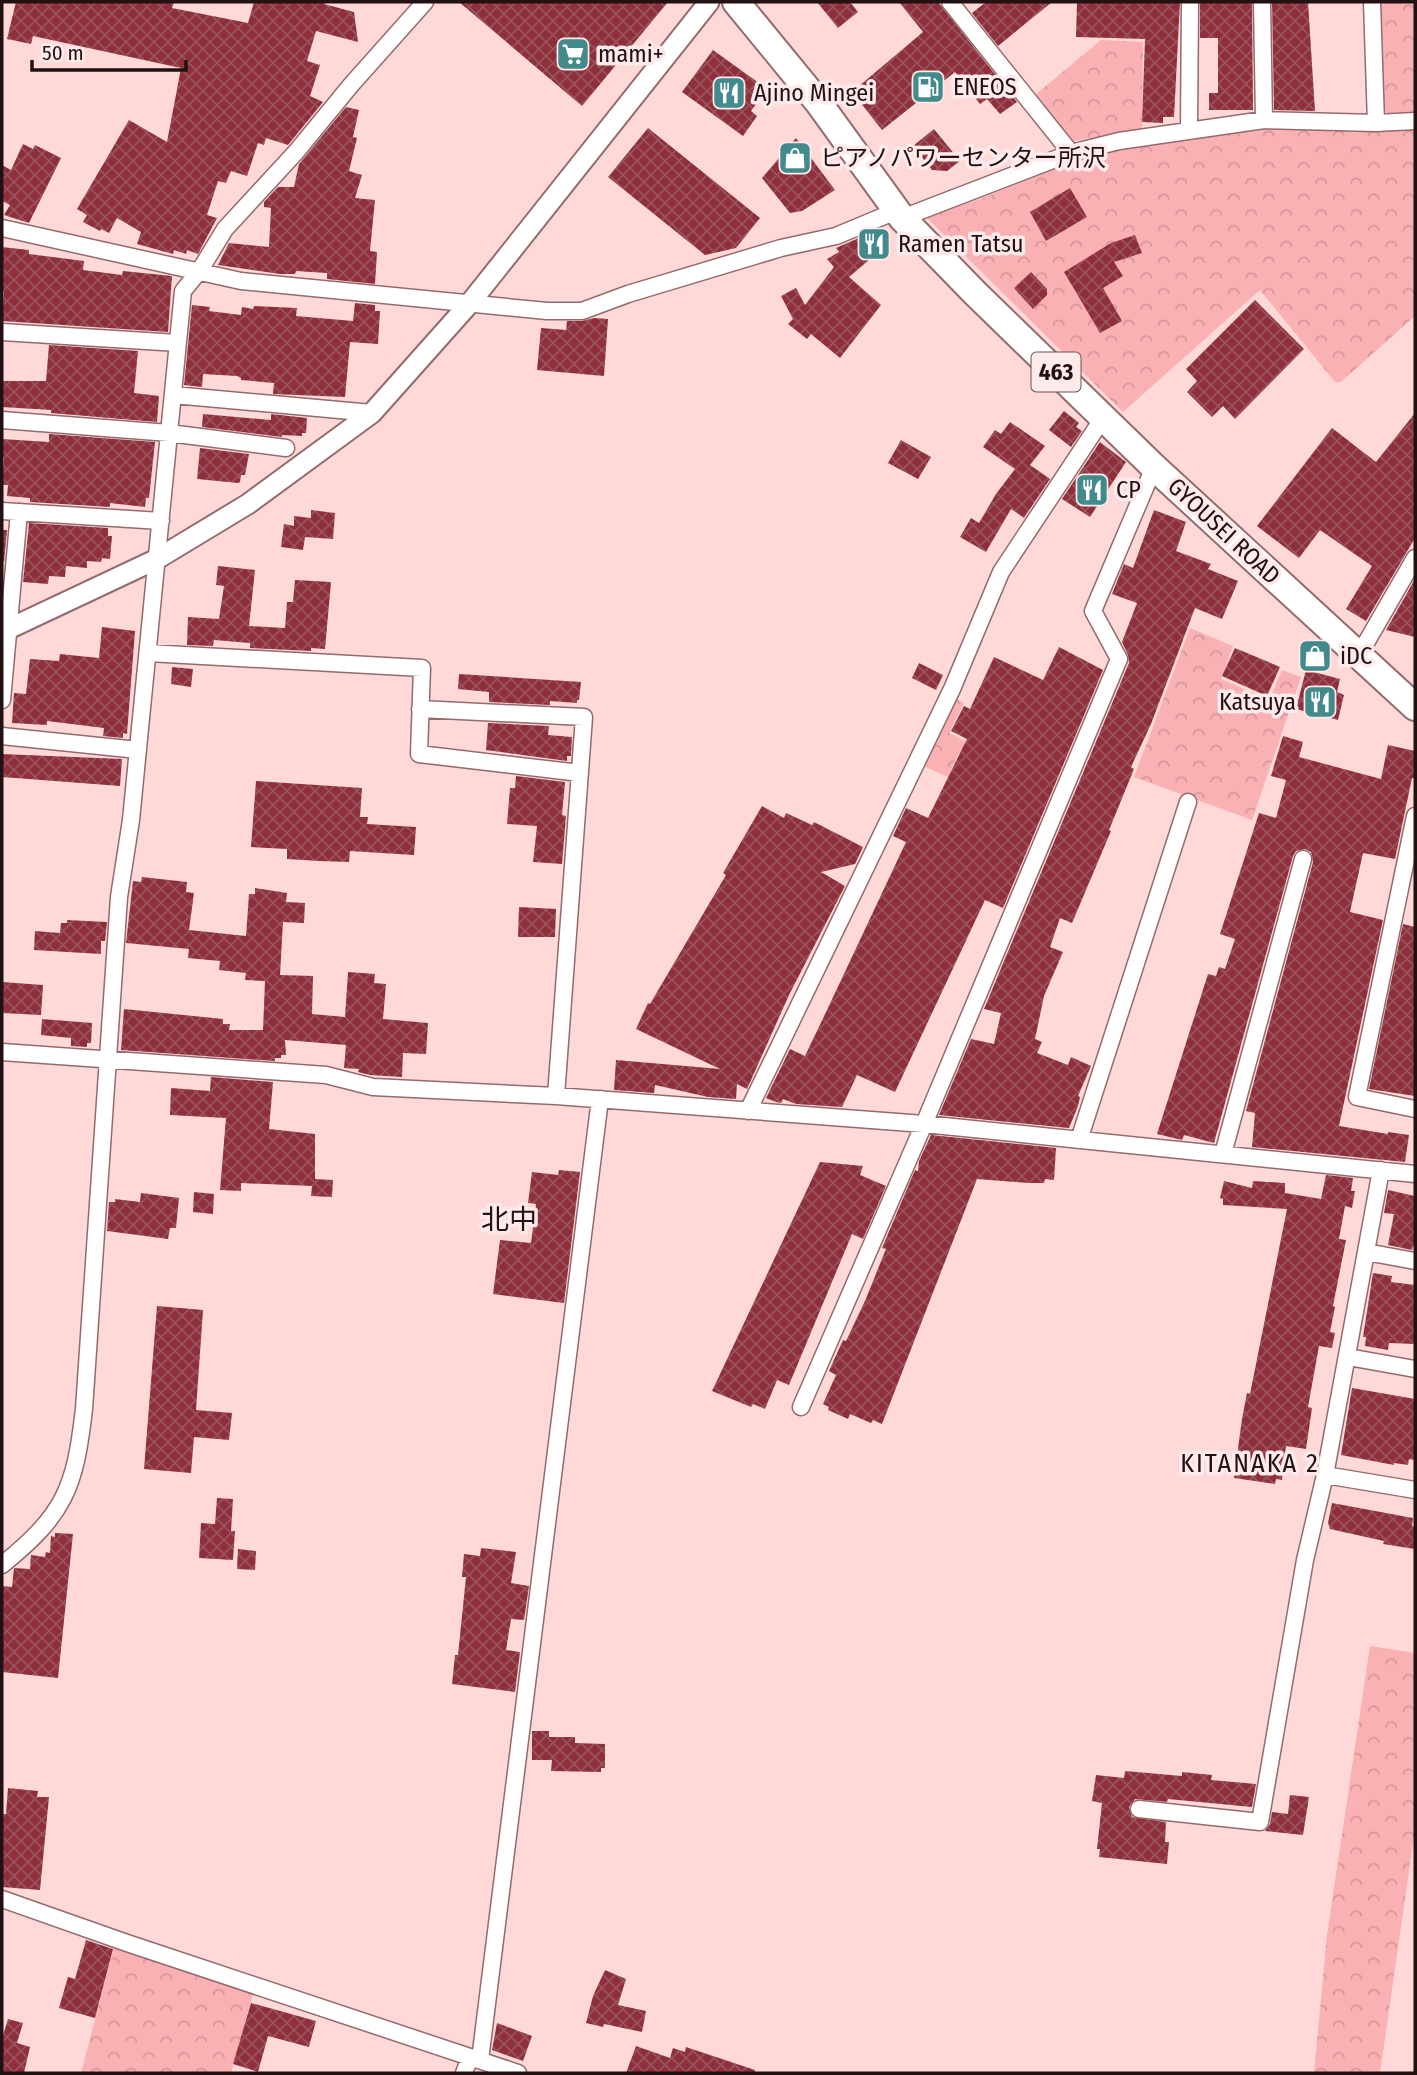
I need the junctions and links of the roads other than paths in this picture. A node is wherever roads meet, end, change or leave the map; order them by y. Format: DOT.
graph roads {
  1 [pos="425,2"];
  2 [pos="709,2"];
  3 [pos="736,2"];
  4 [pos="950,2"];
  5 [pos="1190,2"];
  6 [pos="1262,2"];
  7 [pos="1372,2"];
  8 [pos="1264,120"];
  9 [pos="1415,121"];
  10 [pos="1376,123"];
  11 [pos="1189,129"];
  12 [pos="1071,153"];
  13 [pos="899,215"];
  14 [pos="2,228"];
  15 [pos="200,270"];
  16 [pos="470,303"];
  17 [pos="2,332"];
  18 [pos="178,343"];
  19 [pos="173,395"];
  20 [pos="372,413"];
  21 [pos="1103,418"];
  22 [pos="2,420"];
  23 [pos="169,433"];
  24 [pos="286,448"];
  25 [pos="1154,467"];
  26 [pos="2,510"];
  27 [pos="19,512"];
  28 [pos="161,522"];
  29 [pos="1415,558"];
  30 [pos="158,559"];
  31 [pos="5,631"];
  32 [pos="148,653"];
  33 [pos="1359,655"];
  34 [pos="2,700"];
  35 [pos="1415,707"];
  36 [pos="420,709"];
  37 [pos="2,736"];
  38 [pos="138,750"];
  39 [pos="580,773"];
  40 [pos="1188,802"];
  41 [pos="1415,816"];
  42 [pos="1303,859"];
  43 [pos="2,1052"];
  44 [pos="107,1059"];
  45 [pos="556,1096"];
  46 [pos="600,1100"];
  47 [pos="1415,1108"];
  48 [pos="748,1111"];
  49 [pos="924,1124"];
  50 [pos="1079,1140"];
  51 [pos="1223,1154"];
  52 [pos="1381,1170"];
  53 [pos="1415,1174"];
  54 [pos="1367,1252"];
  55 [pos="1415,1261"];
  56 [pos="1348,1357"];
  57 [pos="1415,1369"];
  58 [pos="802,1407"];
  59 [pos="1325,1475"];
  60 [pos="1415,1490"];
  61 [pos="2,1565"];
  62 [pos="1139,1809"];
  63 [pos="2,1899"];
  64 [pos="475,2058"];
  65 [pos="464,2073"];
  66 [pos="518,2073"];
  1 -- 15 [label="street"];
  2 -- 16 [label="street"];
  3 -- 13 [label="highway, GYOUSEI ROAD / 463"];
  4 -- 12 [label="street"];
  5 -- 11 [label="street"];
  6 -- 8 [label="street"];
  7 -- 10 [label="street"];
  8 -- 10 [label="street"];
  8 -- 11 [label="street"];
  9 -- 10 [label="street"];
  11 -- 12 [label="street"];
  12 -- 13 [label="street"];
  13 -- 16 [label="street"];
  13 -- 21 [label="highway, GYOUSEI ROAD / 463"];
  14 -- 15 [label="street"];
  15 -- 16 [label="street"];
  15 -- 18 [label="street"];
  16 -- 20 [label="street"];
  17 -- 18 [label="street"];
  18 -- 19 [label="street"];
  19 -- 20 [label="street"];
  19 -- 23 [label="street"];
  20 -- 30 [label="street"];
  21 -- 25 [label="highway, GYOUSEI ROAD / 463"];
  21 -- 48 [label="street"];
  22 -- 23 [label="street"];
  23 -- 24 [label="street"];
  23 -- 28 [label="street"];
  25 -- 33 [label="highway, GYOUSEI ROAD / 463"];
  25 -- 49 [label="street"];
  26 -- 27 [label="street"];
  27 -- 28 [label="street"];
  27 -- 31 [label="street"];
  28 -- 30 [label="street"];
  29 -- 33 [label="street"];
  30 -- 31 [label="street"];
  30 -- 32 [label="street"];
  31 -- 34 [label="street"];
  32 -- 36 [label="street"];
  32 -- 38 [label="street"];
  33 -- 35 [label="highway, GYOUSEI ROAD / 463"];
  36 -- 39 [label="street"];
  36 -- 39 [label="street"];
  37 -- 38 [label="street"];
  38 -- 44 [label="street"];
  39 -- 45 [label="street"];
  40 -- 50 [label="street"];
  41 -- 47 [label="street"];
  42 -- 51 [label="street"];
  43 -- 44 [label="street"];
  44 -- 45 [label="street"];
  44 -- 61 [label="street"];
  45 -- 46 [label="street"];
  46 -- 48 [label="street"];
  46 -- 64 [label="street"];
  48 -- 49 [label="street"];
  49 -- 50 [label="street"];
  49 -- 58 [label="street"];
  50 -- 51 [label="street"];
  51 -- 52 [label="street"];
  52 -- 53 [label="street"];
  52 -- 54 [label="street"];
  54 -- 55 [label="street"];
  54 -- 56 [label="street"];
  56 -- 57 [label="street"];
  56 -- 59 [label="street"];
  59 -- 60 [label="street"];
  59 -- 62 [label="street"];
  63 -- 64 [label="street"];
  64 -- 65 [label="street"];
  64 -- 66 [label="street"];
}
